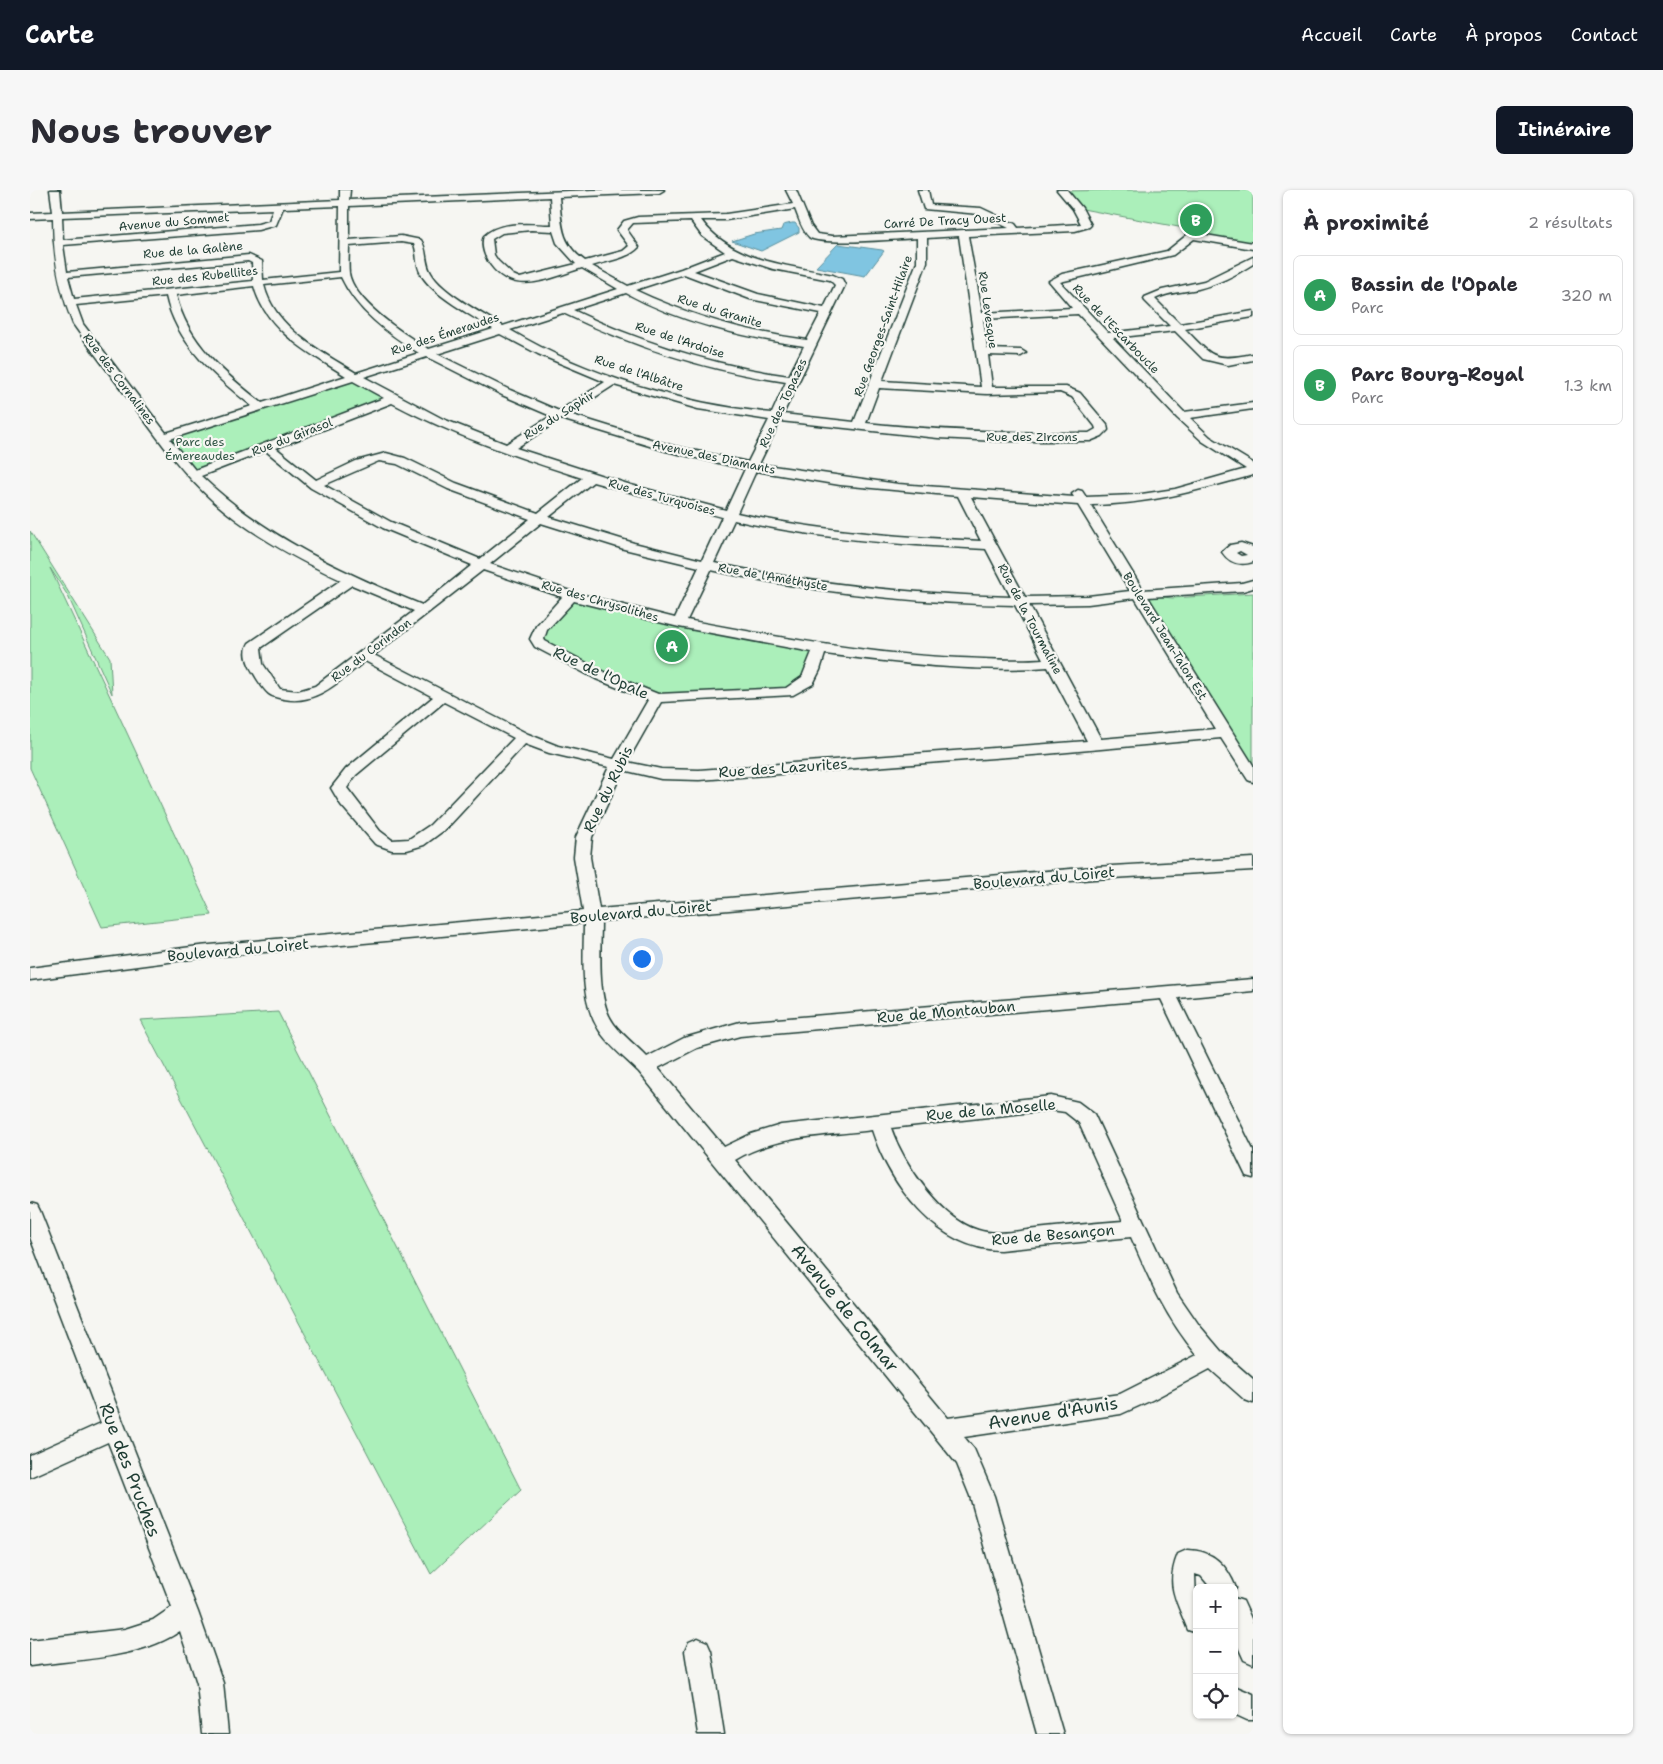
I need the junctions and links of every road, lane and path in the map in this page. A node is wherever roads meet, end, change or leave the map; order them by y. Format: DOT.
graph roads {
  1 [pos="55,190"];
  2 [pos="345,190"];
  3 [pos="659,190"];
  4 [pos="791,190"];
  5 [pos="923,190"];
  6 [pos="1062,190"];
  7 [pos="473,194"];
  8 [pos="554,194"];
  9 [pos="344,203"];
  10 [pos="279,206"];
  11 [pos="799,206"];
  12 [pos="59,215"];
  13 [pos="30,216"];
  14 [pos="695,219"];
  15 [pos="558,228"];
  16 [pos="1014,230"];
  17 [pos="963,233"];
  18 [pos="922,235"];
  19 [pos="58,243"];
  20 [pos="344,243"];
  21 [pos="1253,246"];
  22 [pos="734,252"];
  23 [pos="1253,260"];
  24 [pos="583,265"];
  25 [pos="685,271"];
  26 [pos="344,274"];
  27 [pos="61,275"];
  28 [pos="257,284"];
  29 [pos="626,290"];
  30 [pos="170,293"];
  31 [pos="69,303"];
  32 [pos="564,310"];
  33 [pos="826,311"];
  34 [pos="1080,311"];
  35 [pos="1253,314"];
  36 [pos="977,316"];
  37 [pos="1176,328"];
  38 [pos="502,330"];
  39 [pos="1107,336"];
  40 [pos="810,344"];
  41 [pos="981,352"];
  42 [pos="1021,353"];
  43 [pos="428,354"];
  44 [pos="1253,356"];
  45 [pos="354,377"];
  46 [pos="793,380"];
  47 [pos="613,381"];
  48 [pos="876,384"];
  49 [pos="987,391"];
  50 [pos="391,399"];
  51 [pos="1253,406"];
  52 [pos="261,407"];
  53 [pos="558,415"];
  54 [pos="1181,416"];
  55 [pos="775,417"];
  56 [pos="859,425"];
  57 [pos="163,438"];
  58 [pos="268,447"];
  59 [pos="506,449"];
  60 [pos="1251,465"];
  61 [pos="752,467"];
  62 [pos="194,475"];
  63 [pos="591,477"];
  64 [pos="315,485"];
  65 [pos="963,494"];
  66 [pos="1080,497"];
  67 [pos="731,515"];
  68 [pos="539,519"];
  69 [pos="990,545"];
  70 [pos="482,565"];
  71 [pos="706,565"];
  72 [pos="350,580"];
  73 [pos="1253,584"];
  74 [pos="1138,594"];
  75 [pos="571,596"];
  76 [pos="1021,601"];
  77 [pos="424,610"];
  78 [pos="679,623"];
  79 [pos="820,649"];
  80 [pos="364,655"];
  81 [pos="1053,662"];
  82 [pos="443,696"];
  83 [pos="656,698"];
  84 [pos="1226,733"];
  85 [pos="523,737"];
  86 [pos="1096,744"];
  87 [pos="618,764"];
  88 [pos="1253,777"];
  89 [pos="1253,864"];
  90 [pos="592,916"];
  91 [pos="30,974"];
  92 [pos="1253,985"];
  93 [pos="1167,994"];
  94 [pos="646,1067"];
  95 [pos="879,1122"];
  96 [pos="722,1158"];
  97 [pos="1253,1170"];
  98 [pos="30,1210"];
  99 [pos="1136,1228"];
  100 [pos="1213,1358"];
  101 [pos="1253,1392"];
  102 [pos="114,1428"];
  103 [pos="943,1429"];
  104 [pos="30,1466"];
  105 [pos="1222,1584"];
  106 [pos="1193,1611"];
  107 [pos="186,1612"];
  108 [pos="1238,1619"];
  109 [pos="698,1651"];
  110 [pos="1253,1651"];
  111 [pos="30,1654"];
  112 [pos="1238,1701"];
  113 [pos="1253,1707"];
  114 [pos="215,1734"];
  115 [pos="711,1734"];
  116 [pos="1050,1734"];
  1 -- 12 [label="street, Rue des Cornalines"];
  2 -- 9 [label="street"];
  3 -- 8 [label="street"];
  4 -- 11 [label="street, Carré De Tracy Ouest"];
  5 -- 16 [label="street"];
  6 -- 16 [label="street, Carré De Tracy Ouest"];
  7 -- 8 [label="street"];
  7 -- 9 [label="street"];
  8 -- 15 [label="street, Rue du Granite"];
  9 -- 10 [label="street"];
  9 -- 20 [label="street"];
  10 -- 12 [label="street"];
  10 -- 19 [label="street, Avenue du Sommet"];
  11 -- 14 [label="street"];
  11 -- 18 [label="street, Carré De Tracy Ouest"];
  12 -- 13 [label="street"];
  12 -- 19 [label="street, Rue des Cornalines"];
  14 -- 22 [label="street"];
  14 -- 24 [label="street"];
  15 -- 24 [label="street, Rue du Granite"];
  15 -- 24 [label="street"];
  16 -- 17 [label="street, Carré De Tracy Ouest"];
  17 -- 18 [label="street, Carré De Tracy Ouest"];
  17 -- 36 [label="street, Rue Levesque"];
  18 -- 48 [label="street, Rue Georges-Saint-Hilaire"];
  19 -- 27 [label="street, Rue des Cornalines"];
  20 -- 26 [label="street"];
  20 -- 38 [label="street, Rue de l'Albâtre"];
  21 -- 34 [label="street, Rue de l'Escarboucle"];
  22 -- 25 [label="street, Rue des Émeraudes"];
  22 -- 33 [label="street, Rue des Topazes"];
  23 -- 37 [label="street"];
  24 -- 29 [label="street, Rue du Granite"];
  25 -- 29 [label="street, Rue des Émeraudes"];
  25 -- 33 [label="street"];
  26 -- 28 [label="street, Rue des Rubellites"];
  26 -- 43 [label="street, Avenue des Diamants"];
  27 -- 28 [label="street, Rue de la Galène"];
  27 -- 31 [label="street, Rue des Cornalines"];
  28 -- 30 [label="street, Rue des Rubellites"];
  28 -- 45 [label="street, Rue de la Galène"];
  29 -- 32 [label="street, Rue des Émeraudes"];
  29 -- 40 [label="street, Rue du Granite"];
  30 -- 31 [label="street, Rue des Rubellites"];
  30 -- 52 [label="street"];
  31 -- 57 [label="street, Rue des Cornalines"];
  32 -- 38 [label="street, Rue des Émeraudes"];
  32 -- 46 [label="street, Rue de l'Ardoise"];
  33 -- 40 [label="street, Rue des Topazes"];
  34 -- 36 [label="street"];
  34 -- 39 [label="street, Rue de l'Escarboucle"];
  35 -- 37 [label="street"];
  36 -- 41 [label="street, Rue Levesque"];
  37 -- 39 [label="street"];
  37 -- 44 [label="street"];
  38 -- 43 [label="street, Rue des Émeraudes"];
  38 -- 47 [label="street, Rue de l'Albâtre"];
  39 -- 54 [label="street, Rue de l'Escarboucle"];
  40 -- 46 [label="street, Rue des Topazes"];
  41 -- 42 [label="street"];
  41 -- 49 [label="street, Rue Levesque"];
  43 -- 45 [label="street, Rue des Émeraudes"];
  43 -- 53 [label="street, Avenue des Diamants"];
  45 -- 50 [label="street, Rue des Turquoises"];
  45 -- 52 [label="street, Rue des Émeraudes"];
  46 -- 55 [label="street, Rue des Topazes"];
  47 -- 53 [label="street, Rue du Saphir"];
  47 -- 55 [label="street, Rue de l'Albâtre"];
  48 -- 49 [label="street, Rue des Zircons"];
  48 -- 56 [label="street, Rue Georges-Saint-Hilaire"];
  49 -- 56 [label="street, Rue des Zircons"];
  50 -- 58 [label="street, Rue du Girasol"];
  50 -- 59 [label="street, Rue des Turquoises"];
  51 -- 54 [label="street"];
  52 -- 57 [label="street, Rue des Émeraudes"];
  53 -- 59 [label="street, Rue du Saphir"];
  53 -- 61 [label="street, Avenue des Diamants"];
  54 -- 60 [label="street, Rue de l'Escarboucle"];
  55 -- 56 [label="street, Rue des Zircons"];
  55 -- 61 [label="street, Rue des Topazes"];
  57 -- 62 [label="street, Rue des Cornalines"];
  58 -- 62 [label="street, Rue du Girasol"];
  58 -- 64 [label="street, Rue des Chrysolithes"];
  59 -- 63 [label="street, Rue des Turquoises"];
  60 -- 66 [label="street, Avenue des Diamants"];
  61 -- 65 [label="street, Avenue des Diamants"];
  61 -- 67 [label="street, Rue des Topazes"];
  62 -- 72 [label="street, Rue des Cornalines"];
  63 -- 67 [label="street, Rue des Turquoises"];
  63 -- 68 [label="street, Rue du Corindon"];
  64 -- 68 [label="street, Rue de l'Améthyste"];
  64 -- 70 [label="street, Rue des Chrysolithes"];
  65 -- 66 [label="street, Avenue des Diamants"];
  65 -- 69 [label="street, Rue de la Tourmaline"];
  66 -- 74 [label="street, Boulevard Jean-Talon Est"];
  67 -- 69 [label="street, Rue des Turquoises"];
  67 -- 71 [label="street, Rue des Topazes"];
  68 -- 70 [label="street, Rue du Corindon"];
  68 -- 71 [label="street, Rue de l'Améthyste"];
  69 -- 76 [label="street, Rue de la Tourmaline"];
  70 -- 75 [label="street, Rue des Chrysolithes"];
  70 -- 77 [label="street, Rue du Corindon"];
  71 -- 76 [label="street, Rue de l'Améthyste"];
  71 -- 78 [label="street, Rue des Topazes"];
  72 -- 77 [label="street, Rue des Cornalines"];
  72 -- 80 [label="street, Rue du Corindon"];
  73 -- 74 [label="street, Rue de l'Améthyste"];
  74 -- 76 [label="street, Rue de l'Améthyste"];
  74 -- 84 [label="street, Boulevard Jean-Talon Est"];
  75 -- 78 [label="street, Rue des Chrysolithes"];
  75 -- 83 [label="street, Rue de l'Opale"];
  76 -- 81 [label="street, Rue de la Tourmaline"];
  77 -- 80 [label="street, Rue du Corindon"];
  78 -- 79 [label="street, Rue des Chrysolithes"];
  79 -- 81 [label="street, Rue des Chrysolithes"];
  79 -- 83 [label="street, Rue de l'Opale"];
  80 -- 82 [label="street, Rue des Lazurites"];
  81 -- 86 [label="street, Rue de la Tourmaline"];
  82 -- 85 [label="street, Rue des Lazurites"];
  82 -- 85 [label="street"];
  83 -- 87 [label="street, Rue du Rubis"];
  84 -- 86 [label="street, Rue des Lazurites"];
  84 -- 88 [label="street, Boulevard Jean-Talon Est"];
  85 -- 87 [label="street, Rue des Lazurites"];
  86 -- 87 [label="street, Rue des Lazurites"];
  87 -- 90 [label="street, Rue du Rubis"];
  89 -- 90 [label="street, Boulevard du Loiret"];
  90 -- 91 [label="street, Boulevard du Loiret"];
  90 -- 94 [label="street, Avenue de Colmar"];
  92 -- 93 [label="street, Rue de Montauban"];
  93 -- 94 [label="street, Rue de Montauban"];
  93 -- 97 [label="street"];
  94 -- 96 [label="street, Avenue de Colmar"];
  95 -- 96 [label="street, Rue de la Moselle"];
  95 -- 99 [label="street, Rue de Besançon"];
  95 -- 99 [label="street, Rue de la Moselle"];
  96 -- 103 [label="street, Avenue de Colmar"];
  98 -- 102 [label="street, Rue des Pruches"];
  99 -- 100 [label="street, Rue de la Moselle"];
  100 -- 101 [label="street, Rue de la Moselle"];
  100 -- 103 [label="street, Avenue d'Aunis"];
  102 -- 104 [label="street"];
  102 -- 107 [label="street, Rue des Pruches"];
  103 -- 116 [label="street, Avenue de Colmar"];
  105 -- 106 [label="street"];
  107 -- 111 [label="street"];
  107 -- 114 [label="street, Rue des Pruches"];
  108 -- 110 [label="street"];
  109 -- 115 [label="street"];
  112 -- 113 [label="street"];
}
